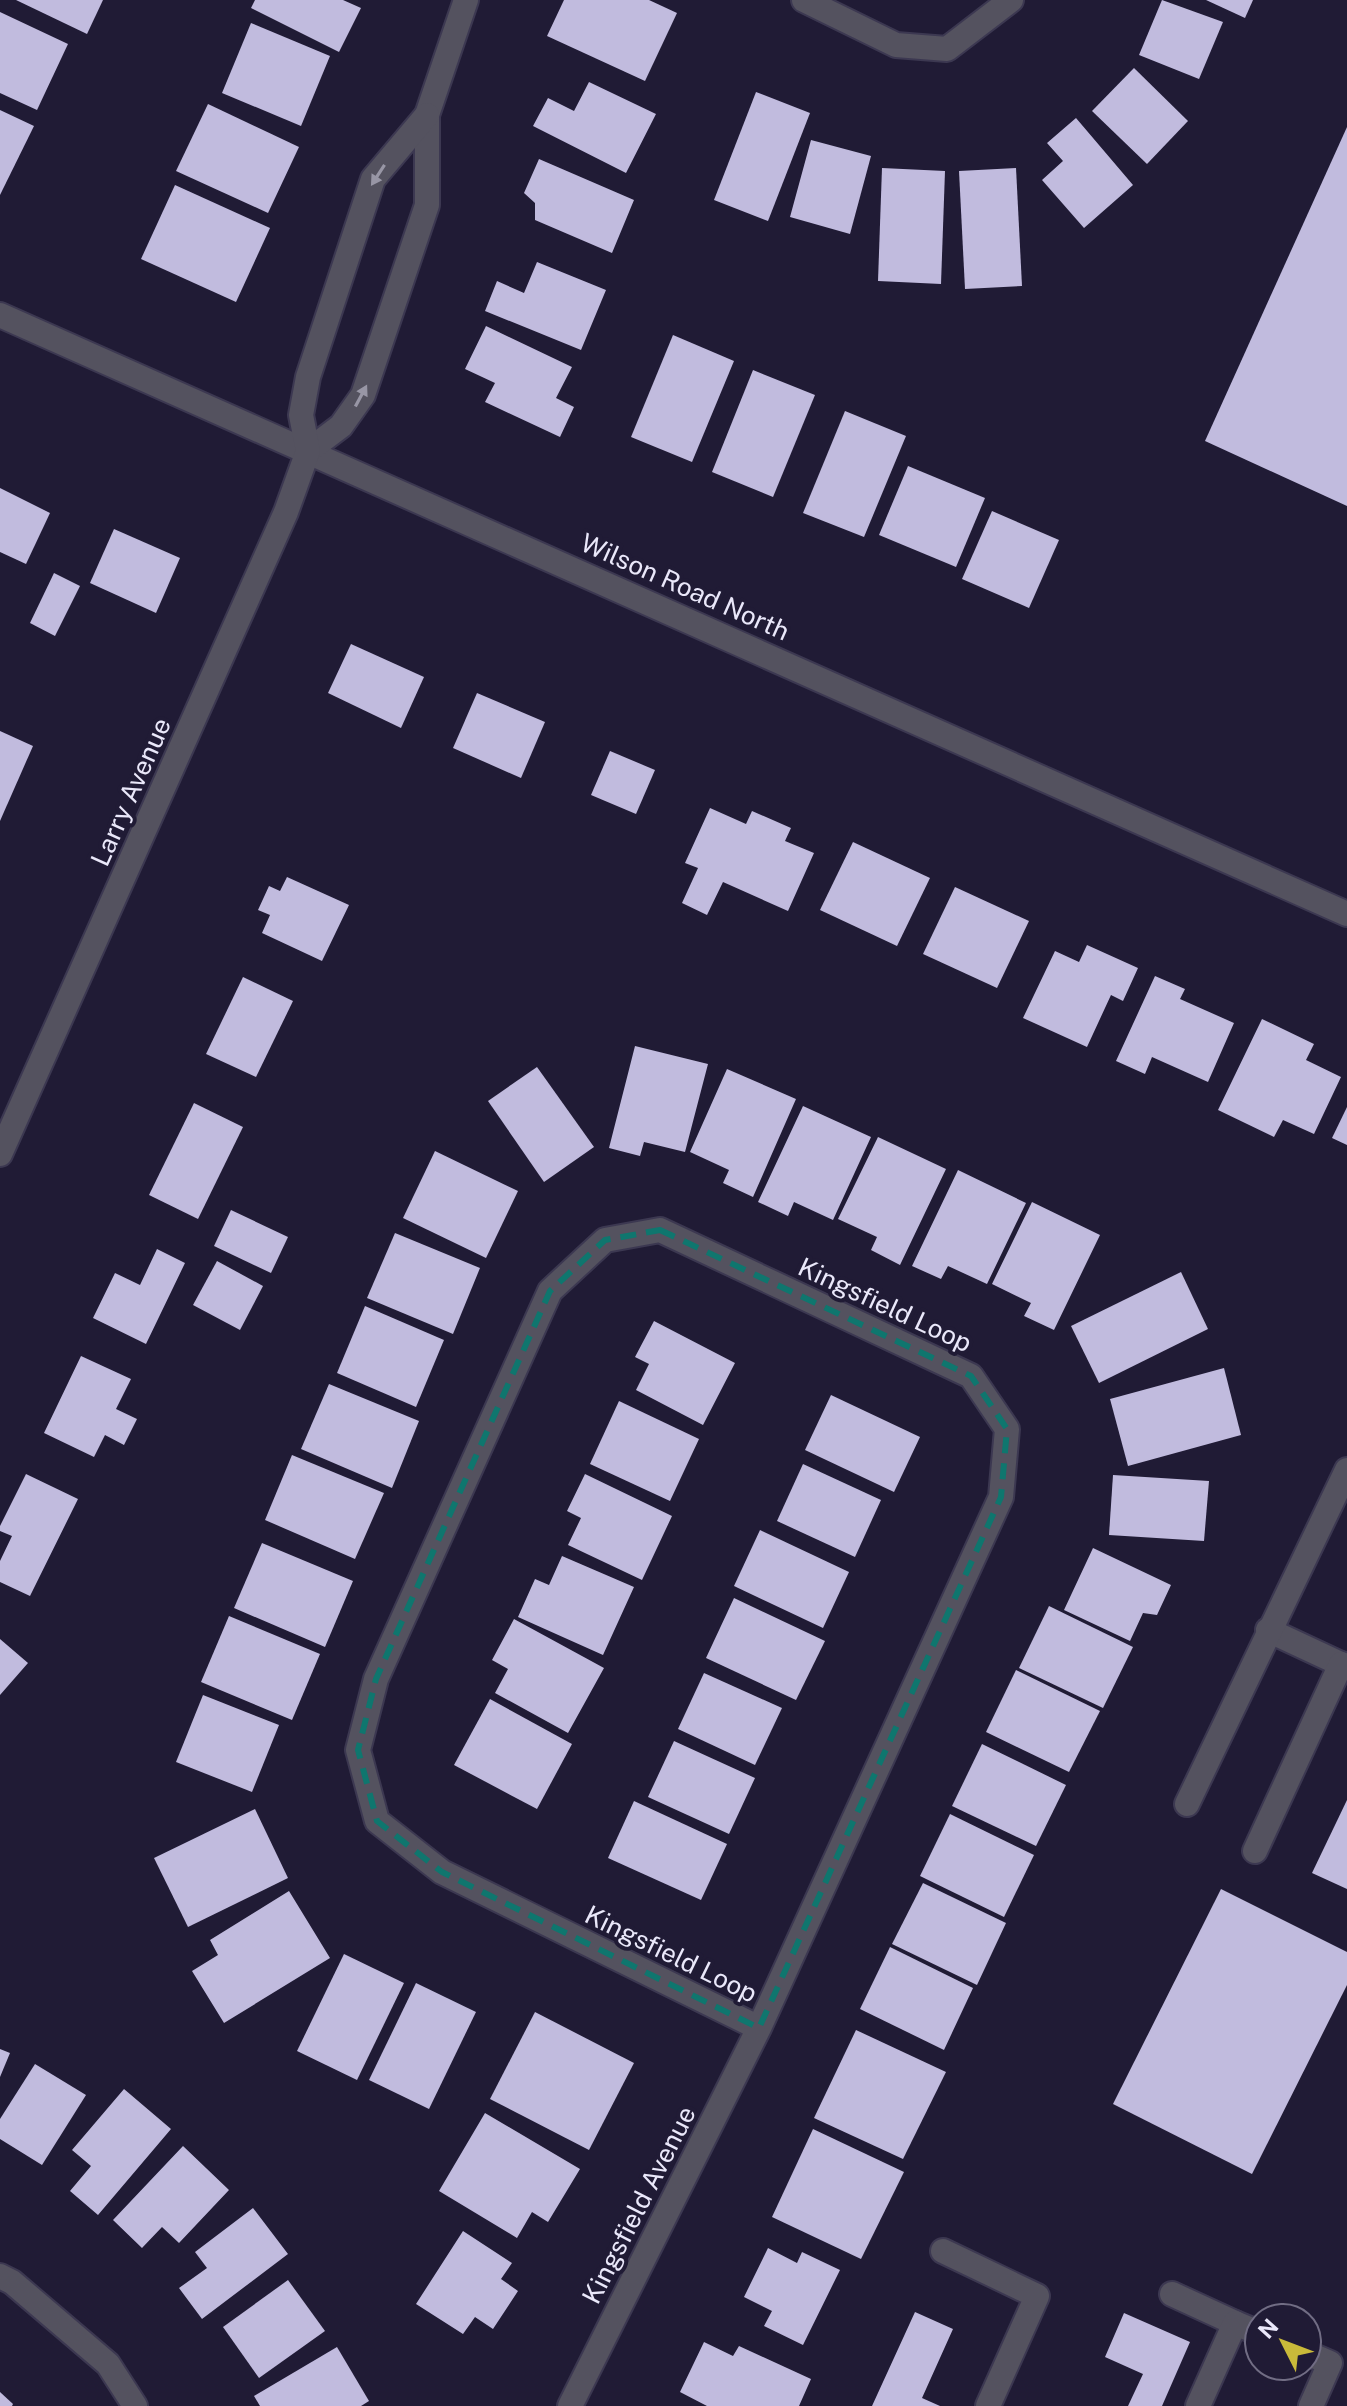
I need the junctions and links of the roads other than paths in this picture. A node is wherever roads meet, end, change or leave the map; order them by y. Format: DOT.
graph roads {
  1 [pos="466,0"];
  2 [pos="804,0"];
  3 [pos="1011,0"];
  4 [pos="427,115"];
  5 [pos="0,315"];
  6 [pos="308,451"];
  7 [pos="1347,914"];
  8 [pos="0,1154"];
  9 [pos="1347,1470"];
  10 [pos="1268,1630"];
  11 [pos="1344,1666"];
  12 [pos="1187,1804"];
  13 [pos="1255,1851"];
  14 [pos="759,2028"];
  15 [pos="943,2251"];
  16 [pos="0,2276"];
  17 [pos="1172,2294"];
  18 [pos="1235,2323"];
  19 [pos="1243,2326"];
  20 [pos="1323,2360"];
  21 [pos="1323,2379"];
  22 [pos="1322,2382"];
  23 [pos="135,2406"];
  24 [pos="570,2406"];
  25 [pos="988,2406"];
  26 [pos="1198,2406"];
  27 [pos="1311,2406"];
  1 -- 4 [label="street"];
  2 -- 3 [label="street"];
  4 -- 6 [label="street, one-way"];
  6 -- 4 [label="street, one-way"];
  5 -- 6 [label="street, Wilson Road North"];
  6 -- 7 [label="street, Wilson Road North"];
  6 -- 8 [label="street, Larry Avenue"];
  9 -- 10 [label="street"];
  10 -- 11 [label="street"];
  10 -- 12 [label="street"];
  11 -- 13 [label="street"];
  14 -- 14 [label="street, Kingsfield Loop"];
  14 -- 24 [label="street, Kingsfield Avenue"];
  15 -- 25 [label="street"];
  16 -- 23 [label="street"];
  17 -- 18 [label="street"];
  18 -- 19 [label="street"];
  18 -- 26 [label="street"];
  20 -- 21 [label="street"];
  22 -- 27 [label="street"];
}
